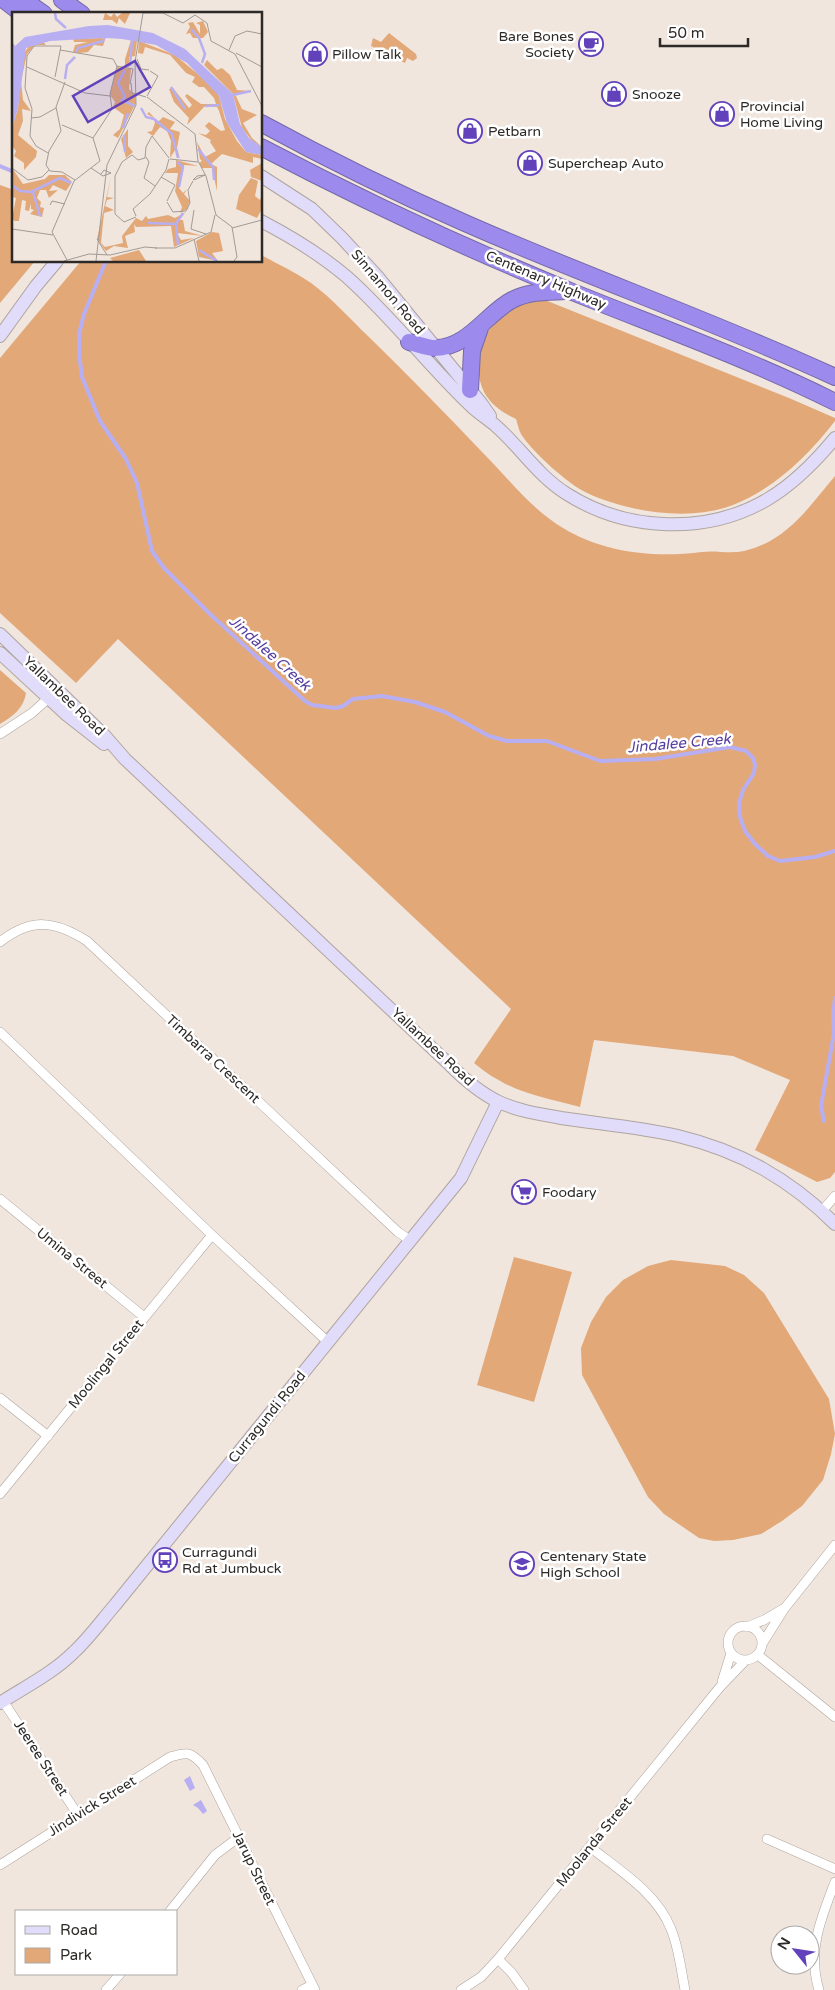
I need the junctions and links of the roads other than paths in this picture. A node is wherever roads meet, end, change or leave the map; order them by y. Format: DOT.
graph roads {
  1 [pos="4,0"];
  2 [pos="24,0"];
  3 [pos="62,0"];
  4 [pos="19,12"];
  5 [pos="41,12"];
  6 [pos="79,12"];
  7 [pos="262,124"];
  8 [pos="262,148"];
  9 [pos="262,177"];
  10 [pos="262,223"];
  11 [pos="56,262"];
  12 [pos="570,291"];
  13 [pos="5,320"];
  14 [pos="481,325"];
  15 [pos="0,336"];
  16 [pos="409,342"];
  17 [pos="435,348"];
  18 [pos="835,377"];
  19 [pos="470,390"];
  20 [pos="835,402"];
  21 [pos="497,427"];
  22 [pos="834,439"];
  23 [pos="0,634"];
  24 [pos="0,653"];
  25 [pos="53,693"];
  26 [pos="0,734"];
  27 [pos="0,942"];
  28 [pos="0,1032"];
  29 [pos="498,1102"];
  30 [pos="835,1196"];
  31 [pos="0,1199"];
  32 [pos="822,1211"];
  33 [pos="835,1224"];
  34 [pos="212,1235"];
  35 [pos="411,1241"];
  36 [pos="144,1317"];
  37 [pos="328,1342"];
  38 [pos="0,1398"];
  39 [pos="48,1436"];
  40 [pos="0,1494"];
  41 [pos="835,1545"];
  42 [pos="784,1609"];
  43 [pos="747,1626"];
  44 [pos="762,1644"];
  45 [pos="731,1653"];
  46 [pos="758,1655"];
  47 [pos="746,1660"];
  48 [pos="720,1686"];
  49 [pos="2,1702"];
  50 [pos="835,1717"];
  51 [pos="186,1752"];
  52 [pos="78,1815"];
  53 [pos="239,1837"];
  54 [pos="767,1839"];
  55 [pos="590,1847"];
  56 [pos="0,1865"];
  57 [pos="835,1869"];
  58 [pos="835,1882"];
  59 [pos="171,1910"];
  60 [pos="498,1960"];
  61 [pos="119,1975"];
  62 [pos="314,1987"];
  63 [pos="106,1990"];
  64 [pos="302,1990"];
  65 [pos="461,1990"];
  66 [pos="524,1990"];
  67 [pos="685,1990"];
  68 [pos="819,1990"];
  1 -- 4 [label="highway"];
  2 -- 5 [label="highway"];
  3 -- 6 [label="highway"];
  7 -- 18 [label="highway, Centenary Highway"];
  8 -- 12 [label="highway, Centenary Highway"];
  9 -- 17 [label="main road, Sinnamon Road"];
  10 -- 16 [label="main road, Sinnamon Road"];
  11 -- 13 [label="main road"];
  12 -- 14 [label="highway"];
  12 -- 20 [label="highway, Centenary Highway"];
  13 -- 15 [label="main road"];
  14 -- 17 [label="highway"];
  14 -- 19 [label="highway"];
  16 -- 17 [label="highway"];
  16 -- 21 [label="main road, Sinnamon Road"];
  17 -- 19 [label="main road, Sinnamon Road"];
  19 -- 21 [label="main road, Sinnamon Road"];
  21 -- 22 [label="main road, Sinnamon Road"];
  23 -- 25 [label="main road, Yallambee Road"];
  24 -- 25 [label="main road, Yallambee Road"];
  25 -- 26 [label="street"];
  25 -- 29 [label="main road, Yallambee Road"];
  27 -- 35 [label="street, Timbarra Crescent"];
  28 -- 34 [label="street"];
  29 -- 32 [label="main road, Yallambee Road"];
  29 -- 35 [label="main road, Curragundi Road"];
  30 -- 32 [label="street"];
  31 -- 36 [label="street, Umina Street"];
  32 -- 33 [label="main road, Yallambee Road"];
  34 -- 36 [label="street, Moolingal Street"];
  34 -- 37 [label="street"];
  35 -- 37 [label="main road, Curragundi Road"];
  36 -- 39 [label="street, Moolingal Street"];
  37 -- 49 [label="main road, Curragundi Road"];
  38 -- 39 [label="street"];
  39 -- 40 [label="street, Moolingal Street"];
  41 -- 42 [label="street"];
  42 -- 43 [label="street"];
  42 -- 44 [label="street"];
  43 -- 44 [label="street"];
  43 -- 45 [label="street"];
  44 -- 46 [label="street"];
  45 -- 47 [label="street"];
  45 -- 48 [label="street, Moolanda Street"];
  46 -- 47 [label="street"];
  46 -- 50 [label="street"];
  47 -- 48 [label="street, Moolanda Street"];
  48 -- 55 [label="street, Moolanda Street"];
  49 -- 52 [label="street, Jeeree Street"];
  51 -- 52 [label="street, Jindivick Street"];
  51 -- 53 [label="street, Jarup Street"];
  52 -- 56 [label="street, Jindivick Street"];
  53 -- 59 [label="street"];
  53 -- 62 [label="street, Jarup Street"];
  54 -- 57 [label="street"];
  55 -- 60 [label="street, Moolanda Street"];
  55 -- 67 [label="street"];
  58 -- 68 [label="street"];
  60 -- 65 [label="street, Moolanda Street"];
  60 -- 66 [label="street"];
  61 -- 63 [label="street"];
  62 -- 64 [label="street"];
}
